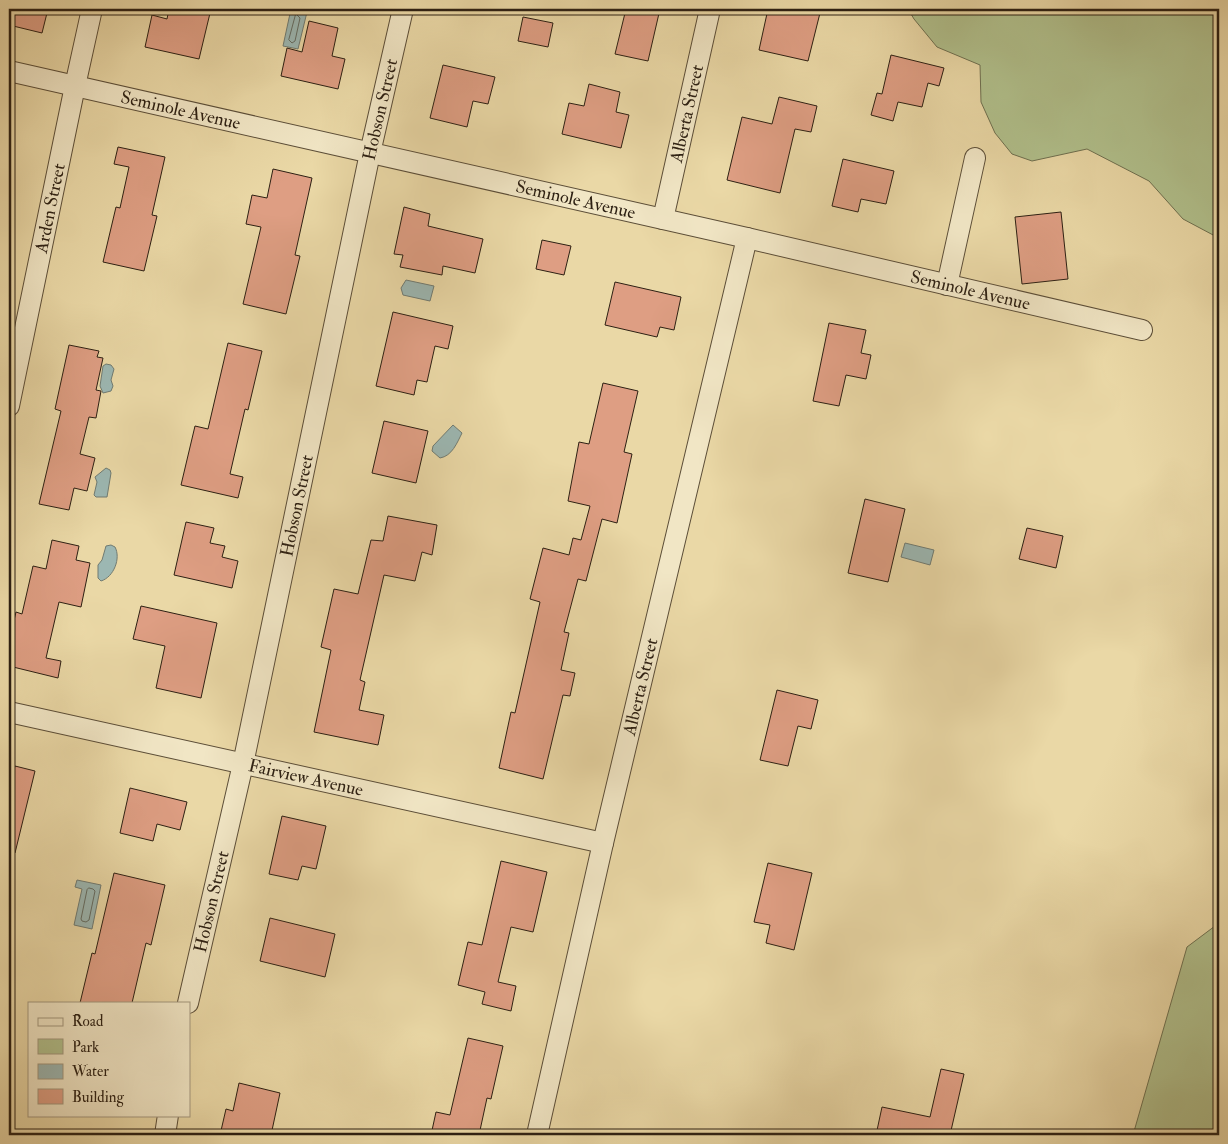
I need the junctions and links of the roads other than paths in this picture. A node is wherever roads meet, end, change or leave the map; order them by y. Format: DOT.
graph roads {
  1 [pos="92,9"];
  2 [pos="403,9"];
  3 [pos="710,9"];
  4 [pos="9,71"];
  5 [pos="74,86"];
  6 [pos="370,153"];
  7 [pos="975,158"];
  8 [pos="663,219"];
  9 [pos="748,238"];
  10 [pos="947,285"];
  11 [pos="1142,330"];
  12 [pos="9,406"];
  13 [pos="9,712"];
  14 [pos="243,764"];
  15 [pos="603,843"];
  16 [pos="188,1002"];
  17 [pos="168,1116"];
  18 [pos="166,1135"];
  19 [pos="537,1135"];
  1 -- 5 [label="street, Arden Street"];
  2 -- 6 [label="street, Hobson Street"];
  3 -- 8 [label="street, Alberta Street"];
  4 -- 5 [label="street, Seminole Avenue"];
  5 -- 6 [label="street, Seminole Avenue"];
  5 -- 12 [label="street, Arden Street"];
  6 -- 8 [label="street, Seminole Avenue"];
  6 -- 14 [label="street, Hobson Street"];
  7 -- 10 [label="street"];
  8 -- 9 [label="street, Seminole Avenue"];
  9 -- 10 [label="street, Seminole Avenue"];
  9 -- 15 [label="street, Alberta Street"];
  10 -- 11 [label="street, Seminole Avenue"];
  13 -- 14 [label="street, Fairview Avenue"];
  14 -- 15 [label="street, Fairview Avenue"];
  14 -- 16 [label="street, Hobson Street"];
  15 -- 19 [label="street, Alberta Street"];
  17 -- 18 [label="street"];
}
